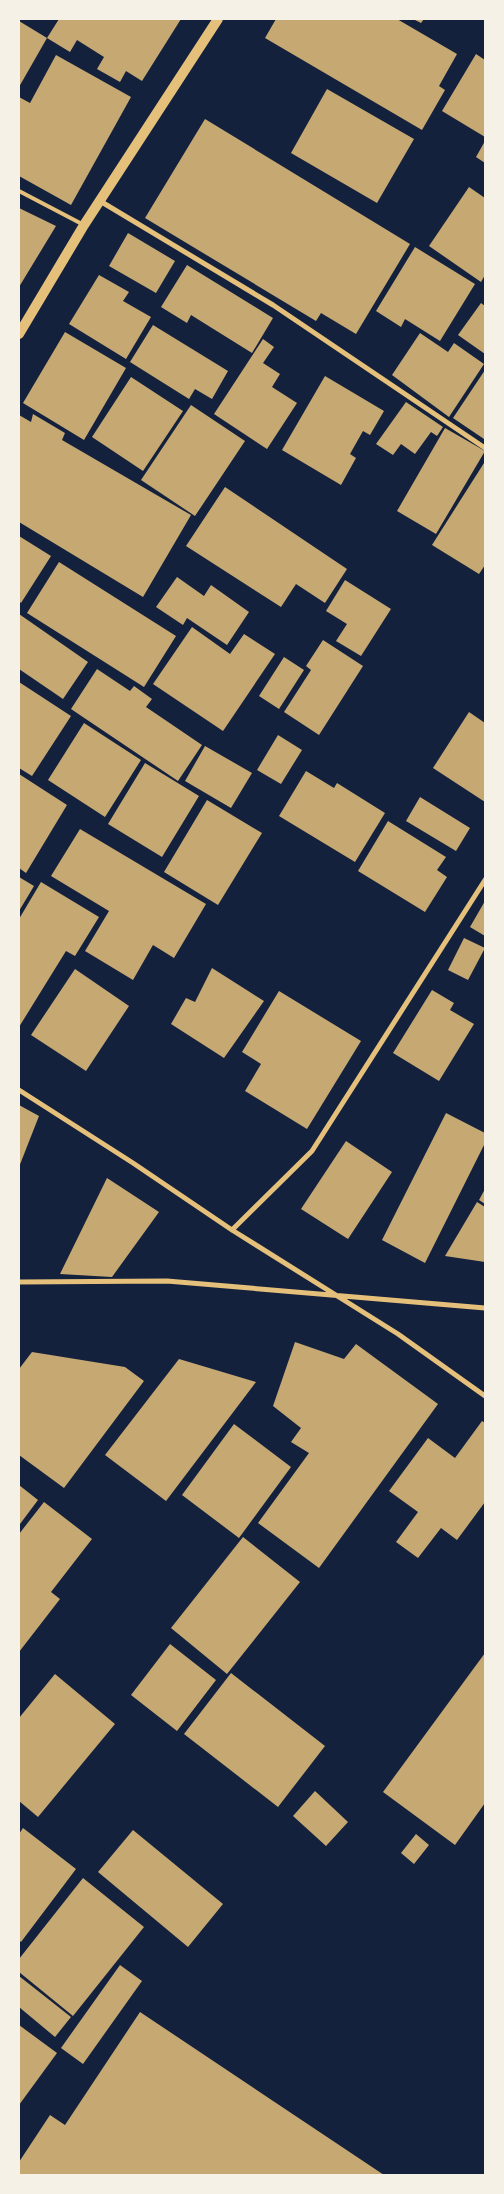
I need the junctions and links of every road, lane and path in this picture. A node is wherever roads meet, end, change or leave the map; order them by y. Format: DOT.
graph roads {
  1 [pos="218,19"];
  2 [pos="19,191"];
  3 [pos="100,201"];
  4 [pos="84,225"];
  5 [pos="19,334"];
  6 [pos="485,448"];
  7 [pos="485,880"];
  8 [pos="19,1090"];
  9 [pos="232,1230"];
  10 [pos="19,1282"];
  11 [pos="337,1298"];
  12 [pos="485,1308"];
  13 [pos="485,1396"];
  1 -- 3 [label="main road"];
  2 -- 4 [label="lane"];
  3 -- 4 [label="main road"];
  3 -- 6 [label="street"];
  4 -- 5 [label="main road"];
  7 -- 9 [label="street"];
  8 -- 9 [label="street"];
  9 -- 11 [label="street"];
  10 -- 11 [label="street"];
  11 -- 12 [label="street"];
  11 -- 13 [label="street"];
}
